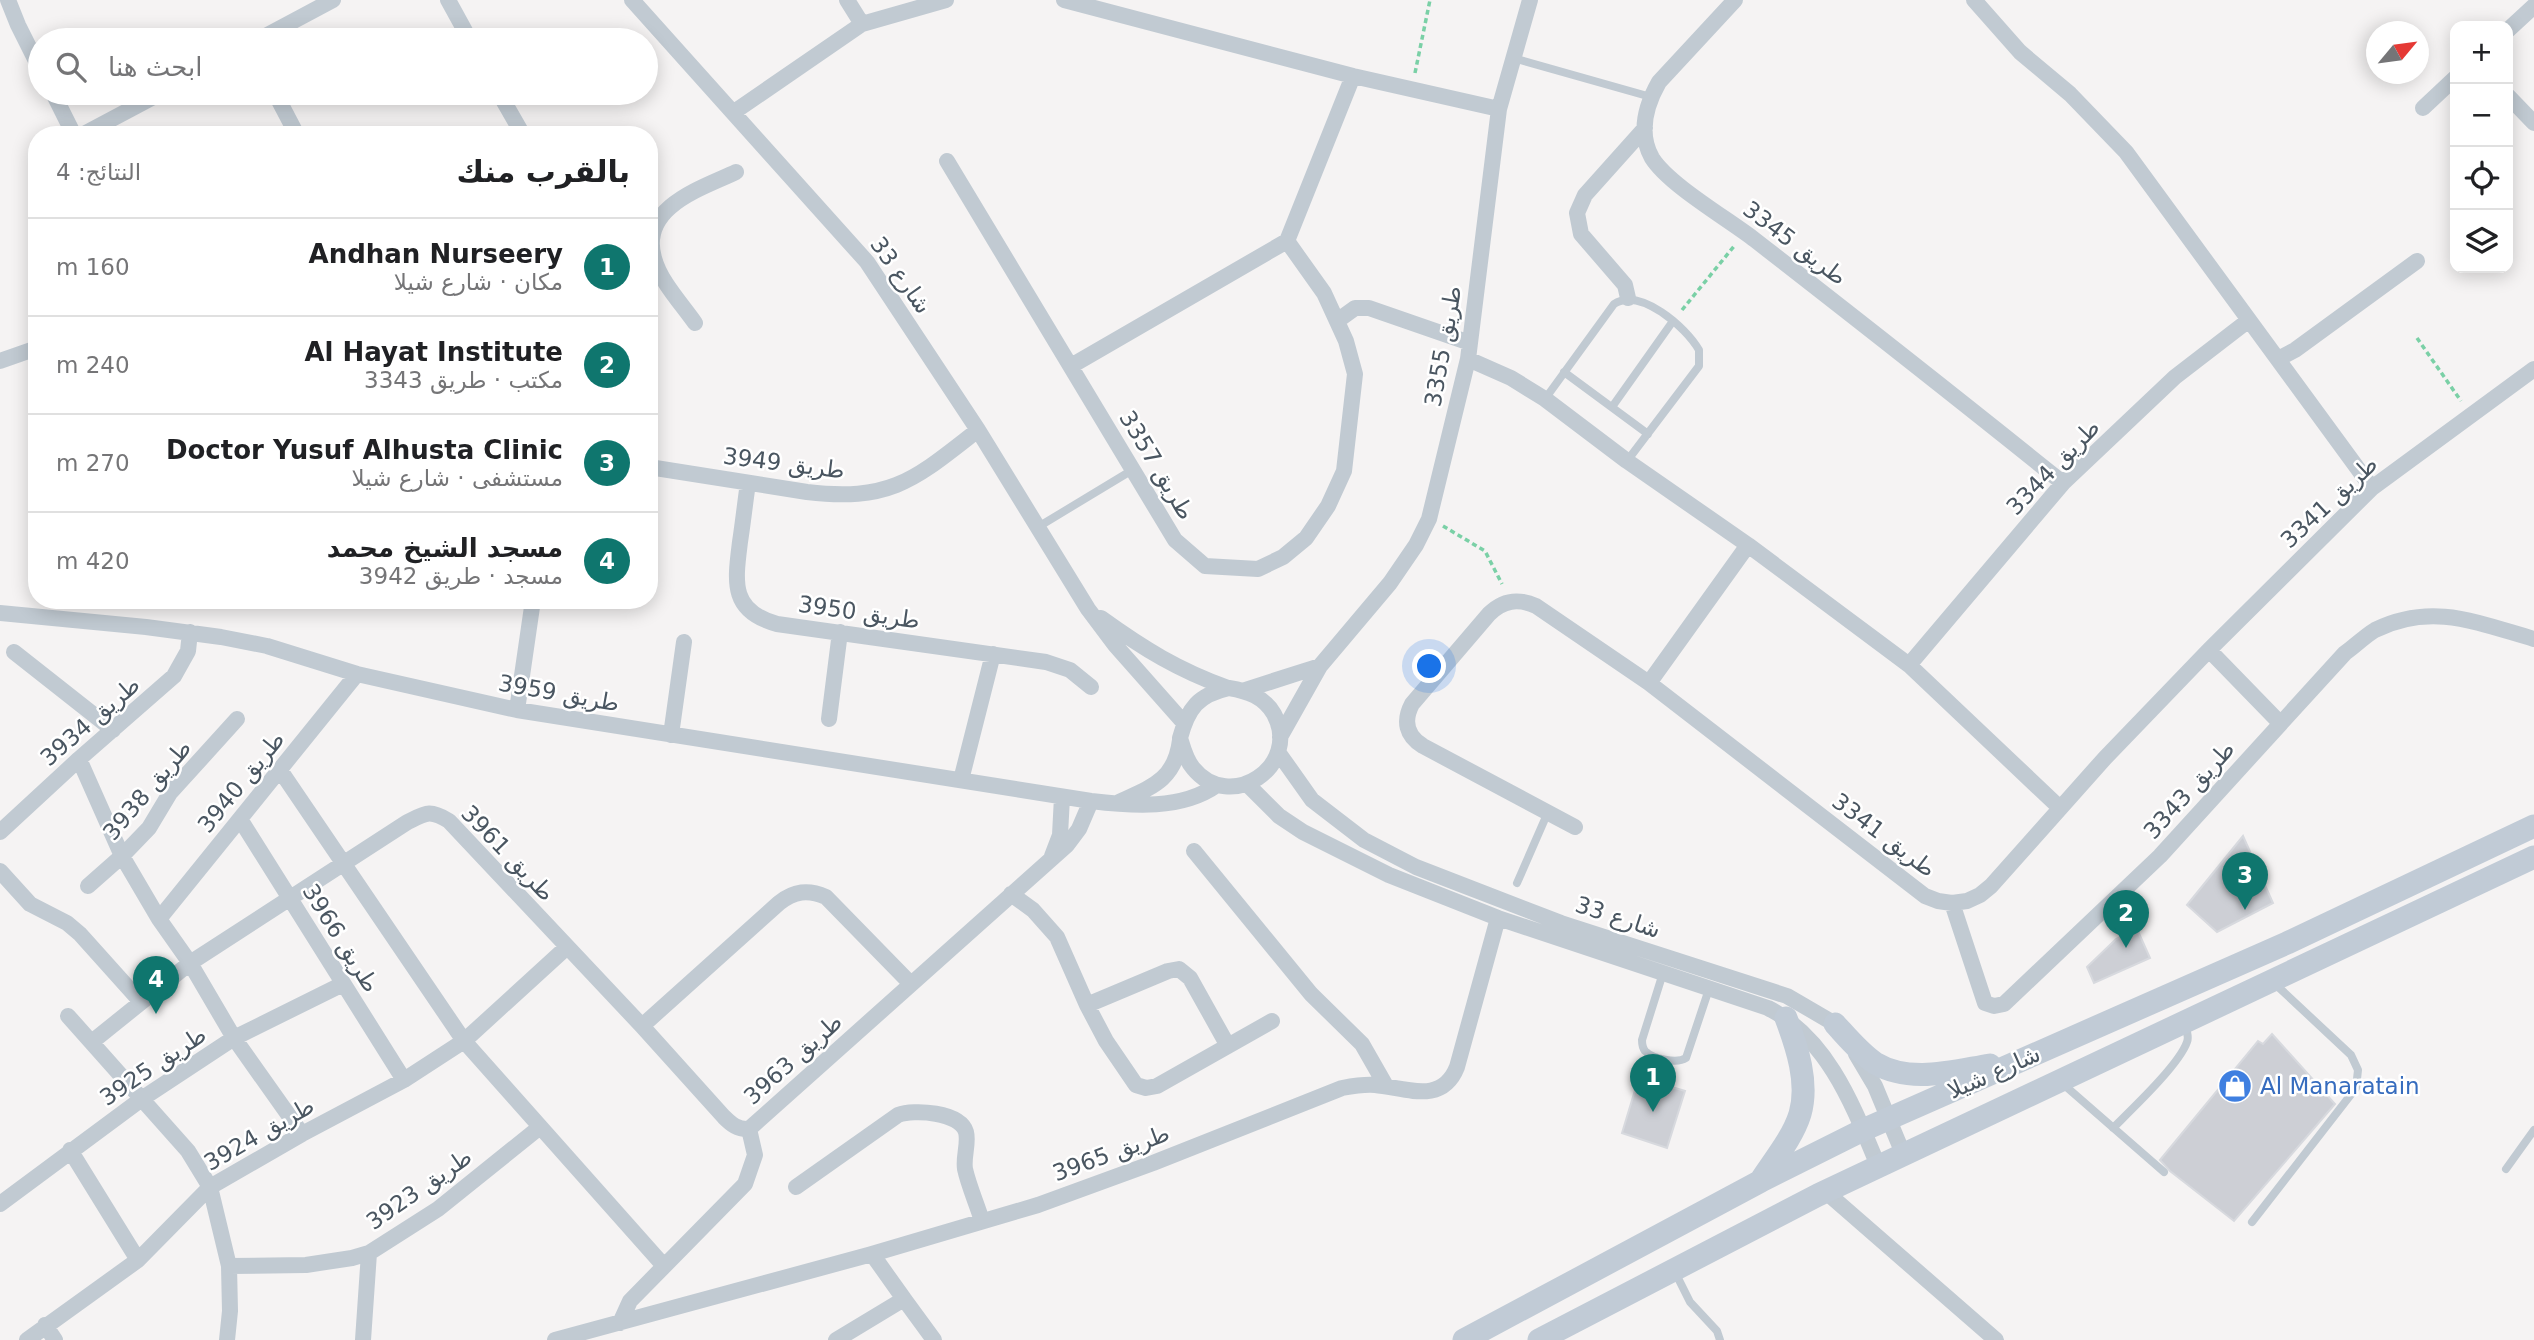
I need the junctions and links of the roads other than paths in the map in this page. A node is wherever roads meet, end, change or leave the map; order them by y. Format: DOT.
graph roads {
  1 [pos="8,0"];
  2 [pos="333,0"];
  3 [pos="448,0"];
  4 [pos="632,0"];
  5 [pos="847,0"];
  6 [pos="946,0"];
  7 [pos="1064,0"];
  8 [pos="1530,0"];
  9 [pos="1735,0"];
  10 [pos="1974,0"];
  11 [pos="2534,6"];
  12 [pos="862,24"];
  13 [pos="2513,25"];
  14 [pos="280,28"];
  15 [pos="463,28"];
  16 [pos="658,28"];
  17 [pos="658,29"];
  18 [pos="28,45"];
  19 [pos="1513,58"];
  20 [pos="1353,76"];
  21 [pos="2450,83"];
  22 [pos="1651,97"];
  23 [pos="2513,101"];
  24 [pos="58,105"];
  25 [pos="138,105"];
  26 [pos="281,105"];
  27 [pos="506,105"];
  28 [pos="2423,108"];
  29 [pos="1499,109"];
  30 [pos="734,112"];
  31 [pos="2534,123"];
  32 [pos="69,126"];
  33 [pos="99,126"];
  34 [pos="292,126"];
  35 [pos="518,126"];
  36 [pos="1644,128"];
  37 [pos="947,161"];
  38 [pos="736,172"];
  39 [pos="658,223"];
  40 [pos="1287,241"];
  41 [pos="2417,261"];
  42 [pos="658,278"];
  43 [pos="1628,298"];
  44 [pos="2249,320"];
  45 [pos="1337,321"];
  46 [pos="1673,321"];
  47 [pos="695,323"];
  48 [pos="28,351"];
  49 [pos="1469,351"];
  50 [pos="2278,359"];
  51 [pos="0,361"];
  52 [pos="1071,366"];
  53 [pos="2534,369"];
  54 [pos="1564,372"];
  55 [pos="1545,399"];
  56 [pos="1612,407"];
  57 [pos="978,430"];
  58 [pos="1648,433"];
  59 [pos="1627,461"];
  60 [pos="658,468"];
  61 [pos="1134,469"];
  62 [pos="2063,482"];
  63 [pos="748,483"];
  64 [pos="2372,488"];
  65 [pos="1038,527"];
  66 [pos="1748,545"];
  67 [pos="532,609"];
  68 [pos="1088,609"];
  69 [pos="0,613"];
  70 [pos="190,632"];
  71 [pos="840,632"];
  72 [pos="2534,639"];
  73 [pos="684,642"];
  74 [pos="2209,650"];
  75 [pos="14,652"];
  76 [pos="993,654"];
  77 [pos="1909,665"];
  78 [pos="1320,666"];
  79 [pos="357,674"];
  80 [pos="1649,684"];
  81 [pos="1091,687"];
  82 [pos="1237,689"];
  83 [pos="517,710"];
  84 [pos="237,719"];
  85 [pos="829,719"];
  86 [pos="2280,723"];
  87 [pos="113,730"];
  88 [pos="1182,731"];
  89 [pos="671,735"];
  90 [pos="1279,744"];
  91 [pos="79,759"];
  92 [pos="280,770"];
  93 [pos="961,780"];
  94 [pos="1247,784"];
  95 [pos="1217,785"];
  96 [pos="1062,797"];
  97 [pos="1091,802"];
  98 [pos="1113,804"];
  99 [pos="2060,808"];
  100 [pos="1548,812"];
  101 [pos="240,819"];
  102 [pos="2534,826"];
  103 [pos="1575,827"];
  104 [pos="0,832"];
  105 [pos="1194,851"];
  106 [pos="122,856"];
  107 [pos="1051,858"];
  108 [pos="2534,858"];
  109 [pos="343,862"];
  110 [pos="0,872"];
  111 [pos="1517,883"];
  112 [pos="88,886"];
  113 [pos="1011,894"];
  114 [pos="289,898"];
  115 [pos="1952,903"];
  116 [pos="1498,918"];
  117 [pos="159,919"];
  118 [pos="567,947"];
  119 [pos="190,963"];
  120 [pos="1663,973"];
  121 [pos="2272,981"];
  122 [pos="343,984"];
  123 [pos="911,984"];
  124 [pos="1709,989"];
  125 [pos="141,1002"];
  126 [pos="1087,1005"];
  127 [pos="68,1016"];
  128 [pos="1786,1018"];
  129 [pos="1272,1021"];
  130 [pos="2185,1023"];
  131 [pos="1835,1024"];
  132 [pos="642,1026"];
  133 [pos="234,1038"];
  134 [pos="93,1041"];
  135 [pos="464,1041"];
  136 [pos="1228,1046"];
  137 [pos="2020,1060"];
  138 [pos="404,1080"];
  139 [pos="2060,1082"];
  140 [pos="1386,1086"];
  141 [pos="143,1098"];
  142 [pos="1890,1118"];
  143 [pos="540,1128"];
  144 [pos="2113,1128"];
  145 [pos="749,1129"];
  146 [pos="1863,1130"];
  147 [pos="2534,1130"];
  148 [pos="302,1134"];
  149 [pos="70,1150"];
  150 [pos="1904,1156"];
  151 [pos="1879,1168"];
  152 [pos="2506,1169"];
  153 [pos="2164,1172"];
  154 [pos="1761,1181"];
  155 [pos="210,1187"];
  156 [pos="796,1187"];
  157 [pos="1826,1192"];
  158 [pos="0,1204"];
  159 [pos="982,1221"];
  160 [pos="2252,1222"];
  161 [pos="369,1253"];
  162 [pos="872,1254"];
  163 [pos="138,1260"];
  164 [pos="229,1266"];
  165 [pos="664,1266"];
  166 [pos="1674,1269"];
  167 [pos="904,1299"];
  168 [pos="620,1323"];
  169 [pos="45,1325"];
  170 [pos="27,1340"];
  171 [pos="55,1340"];
  172 [pos="227,1340"];
  173 [pos="363,1340"];
  174 [pos="555,1340"];
  175 [pos="836,1340"];
  176 [pos="934,1340"];
  177 [pos="1464,1340"];
  178 [pos="1539,1340"];
  179 [pos="1720,1340"];
  180 [pos="1996,1340"];
  1 -- 18 [label="street"];
  2 -- 14 [label="street"];
  3 -- 15 [label="street"];
  4 -- 16 [label="street, شارع 33"];
  5 -- 12 [label="street"];
  6 -- 12 [label="street"];
  7 -- 20 [label="street"];
  8 -- 19 [label="street, طريق 3355"];
  9 -- 22 [label="street"];
  10 -- 44 [label="street"];
  11 -- 13 [label="street"];
  12 -- 30 [label="street"];
  17 -- 30 [label="street, شارع 33"];
  19 -- 22 [label="lane"];
  19 -- 29 [label="street, طريق 3355"];
  20 -- 29 [label="street"];
  20 -- 40 [label="street"];
  21 -- 28 [label="street"];
  22 -- 36 [label="street"];
  23 -- 31 [label="street"];
  24 -- 32 [label="street"];
  25 -- 33 [label="street"];
  26 -- 34 [label="street"];
  27 -- 35 [label="street"];
  29 -- 49 [label="street, طريق 3355"];
  30 -- 57 [label="street, شارع 33"];
  36 -- 43 [label="street"];
  36 -- 62 [label="street, طريق 3345"];
  37 -- 52 [label="street, طريق 3357"];
  38 -- 39 [label="street"];
  40 -- 45 [label="street, طريق 3357"];
  40 -- 52 [label="street"];
  41 -- 50 [label="street"];
  42 -- 47 [label="street"];
  43 -- 46 [label="lane"];
  43 -- 54 [label="lane"];
  44 -- 50 [label="street"];
  44 -- 62 [label="street, طريق 3344"];
  45 -- 49 [label="street"];
  45 -- 61 [label="street, طريق 3357"];
  46 -- 56 [label="lane"];
  46 -- 58 [label="lane"];
  48 -- 51 [label="street"];
  49 -- 55 [label="street"];
  49 -- 78 [label="street, طريق 3355"];
  50 -- 64 [label="street"];
  52 -- 61 [label="street, طريق 3357"];
  53 -- 64 [label="street, طريق 3341"];
  54 -- 55 [label="lane"];
  54 -- 56 [label="lane"];
  55 -- 59 [label="street"];
  56 -- 58 [label="lane"];
  57 -- 63 [label="street, طريق 3949"];
  57 -- 65 [label="street, شارع 33"];
  58 -- 59 [label="lane"];
  59 -- 66 [label="street"];
  60 -- 63 [label="street, طريق 3949"];
  61 -- 65 [label="lane"];
  62 -- 77 [label="street, طريق 3344"];
  63 -- 71 [label="street, طريق 3950"];
  64 -- 74 [label="street, طريق 3341"];
  65 -- 68 [label="street, شارع 33"];
  66 -- 77 [label="street"];
  66 -- 80 [label="street"];
  67 -- 83 [label="street"];
  68 -- 82 [label="street, شارع 33"];
  68 -- 88 [label="street, شارع 33"];
  69 -- 70 [label="street, طريق 3959"];
  70 -- 79 [label="street, طريق 3959"];
  70 -- 87 [label="street, طريق 3934"];
  71 -- 76 [label="street, طريق 3950"];
  71 -- 85 [label="street"];
  72 -- 86 [label="street, طريق 3343"];
  73 -- 89 [label="street"];
  74 -- 86 [label="street"];
  74 -- 99 [label="street, طريق 3341"];
  75 -- 87 [label="street"];
  76 -- 81 [label="street, طريق 3950"];
  76 -- 93 [label="street"];
  77 -- 99 [label="street"];
  78 -- 82 [label="street"];
  78 -- 90 [label="street, طريق 3355"];
  79 -- 83 [label="street, طريق 3959"];
  79 -- 92 [label="street, طريق 3940"];
  80 -- 100 [label="street, طريق 3341"];
  80 -- 115 [label="street, طريق 3341"];
  82 -- 88 [label="street"];
  82 -- 90 [label="street"];
  83 -- 89 [label="street, طريق 3959"];
  84 -- 106 [label="street, طريق 3938"];
  86 -- 115 [label="street, طريق 3343"];
  87 -- 91 [label="street, طريق 3934"];
  88 -- 95 [label="street"];
  88 -- 98 [label="street, طريق 3959"];
  89 -- 93 [label="street, طريق 3959"];
  90 -- 94 [label="street"];
  90 -- 131 [label="street, شارع 33"];
  91 -- 104 [label="street, طريق 3934"];
  91 -- 106 [label="street"];
  92 -- 101 [label="street, طريق 3940"];
  92 -- 109 [label="street"];
  93 -- 96 [label="street, طريق 3959"];
  94 -- 95 [label="street"];
  94 -- 116 [label="street, شارع 33"];
  95 -- 98 [label="street, طريق 3959"];
  96 -- 97 [label="street, طريق 3959"];
  96 -- 107 [label="street"];
  97 -- 98 [label="street, طريق 3959"];
  97 -- 107 [label="street, طريق 3963"];
  99 -- 115 [label="street, طريق 3341"];
  100 -- 103 [label="street"];
  100 -- 111 [label="lane"];
  101 -- 114 [label="street, طريق 3966"];
  101 -- 117 [label="street, طريق 3940"];
  102 -- 137 [label="main road, شارع شيلا"];
  105 -- 140 [label="street"];
  106 -- 112 [label="street, طريق 3938"];
  106 -- 117 [label="street"];
  107 -- 113 [label="street, طريق 3963"];
  108 -- 121 [label="main road, شارع شيلا"];
  109 -- 114 [label="street, طريق 3961"];
  109 -- 118 [label="street, طريق 3961"];
  109 -- 135 [label="street"];
  110 -- 125 [label="street"];
  113 -- 123 [label="street, طريق 3963"];
  113 -- 126 [label="street"];
  114 -- 119 [label="street, طريق 3961"];
  114 -- 122 [label="street, طريق 3966"];
  116 -- 120 [label="street, شارع 33"];
  116 -- 140 [label="street, طريق 3965"];
  117 -- 119 [label="street"];
  118 -- 132 [label="street, طريق 3961"];
  118 -- 135 [label="street, طريق 3924"];
  119 -- 125 [label="street, طريق 3961"];
  119 -- 133 [label="street"];
  120 -- 124 [label="street, شارع 33"];
  120 -- 124 [label="lane"];
  121 -- 130 [label="main road, شارع شيلا"];
  121 -- 160 [label="lane"];
  122 -- 133 [label="street, طريق 3925"];
  122 -- 138 [label="street, طريق 3966"];
  123 -- 132 [label="street"];
  123 -- 145 [label="street, طريق 3963"];
  124 -- 128 [label="street, شارع 33"];
  125 -- 134 [label="street, طريق 3961"];
  126 -- 136 [label="street"];
  126 -- 136 [label="street"];
  127 -- 134 [label="street"];
  128 -- 146 [label="street, شارع 33"];
  128 -- 154 [label="main road"];
  129 -- 136 [label="street"];
  130 -- 139 [label="main road, شارع شيلا"];
  130 -- 144 [label="lane"];
  131 -- 137 [label="main road"];
  131 -- 142 [label="street, شارع 33"];
  132 -- 145 [label="street, طريق 3961"];
  133 -- 141 [label="street, طريق 3925"];
  133 -- 148 [label="street"];
  134 -- 141 [label="street"];
  135 -- 138 [label="street, طريق 3924"];
  135 -- 143 [label="street"];
  137 -- 142 [label="main road, شارع شيلا"];
  138 -- 148 [label="street, طريق 3924"];
  139 -- 144 [label="lane"];
  139 -- 150 [label="main road, شارع شيلا"];
  140 -- 159 [label="street, طريق 3965"];
  141 -- 149 [label="street, طريق 3925"];
  141 -- 155 [label="street"];
  142 -- 146 [label="main road, شارع شيلا"];
  142 -- 150 [label="street, شارع 33"];
  143 -- 161 [label="street, طريق 3923"];
  143 -- 165 [label="street"];
  144 -- 153 [label="lane"];
  145 -- 165 [label="street, طريق 3963"];
  146 -- 151 [label="street, شارع 33"];
  146 -- 154 [label="main road, شارع شيلا"];
  147 -- 152 [label="lane"];
  148 -- 155 [label="street, طريق 3924"];
  149 -- 158 [label="street, طريق 3925"];
  149 -- 163 [label="street"];
  150 -- 151 [label="main road, شارع شيلا"];
  151 -- 157 [label="main road, شارع شيلا"];
  154 -- 177 [label="main road, شارع شيلا"];
  155 -- 163 [label="street, طريق 3924"];
  155 -- 164 [label="street"];
  156 -- 159 [label="street"];
  157 -- 166 [label="main road, شارع شيلا"];
  157 -- 180 [label="street"];
  159 -- 162 [label="street, طريق 3965"];
  161 -- 164 [label="street, طريق 3923"];
  161 -- 173 [label="street"];
  162 -- 167 [label="street"];
  162 -- 168 [label="street, طريق 3965"];
  163 -- 169 [label="street, طريق 3924"];
  164 -- 172 [label="street"];
  165 -- 168 [label="street, طريق 3963"];
  166 -- 178 [label="main road, شارع شيلا"];
  166 -- 179 [label="lane"];
  167 -- 175 [label="street"];
  167 -- 176 [label="street"];
  168 -- 174 [label="street"];
  169 -- 170 [label="street, طريق 3924"];
  169 -- 171 [label="street"];
}
